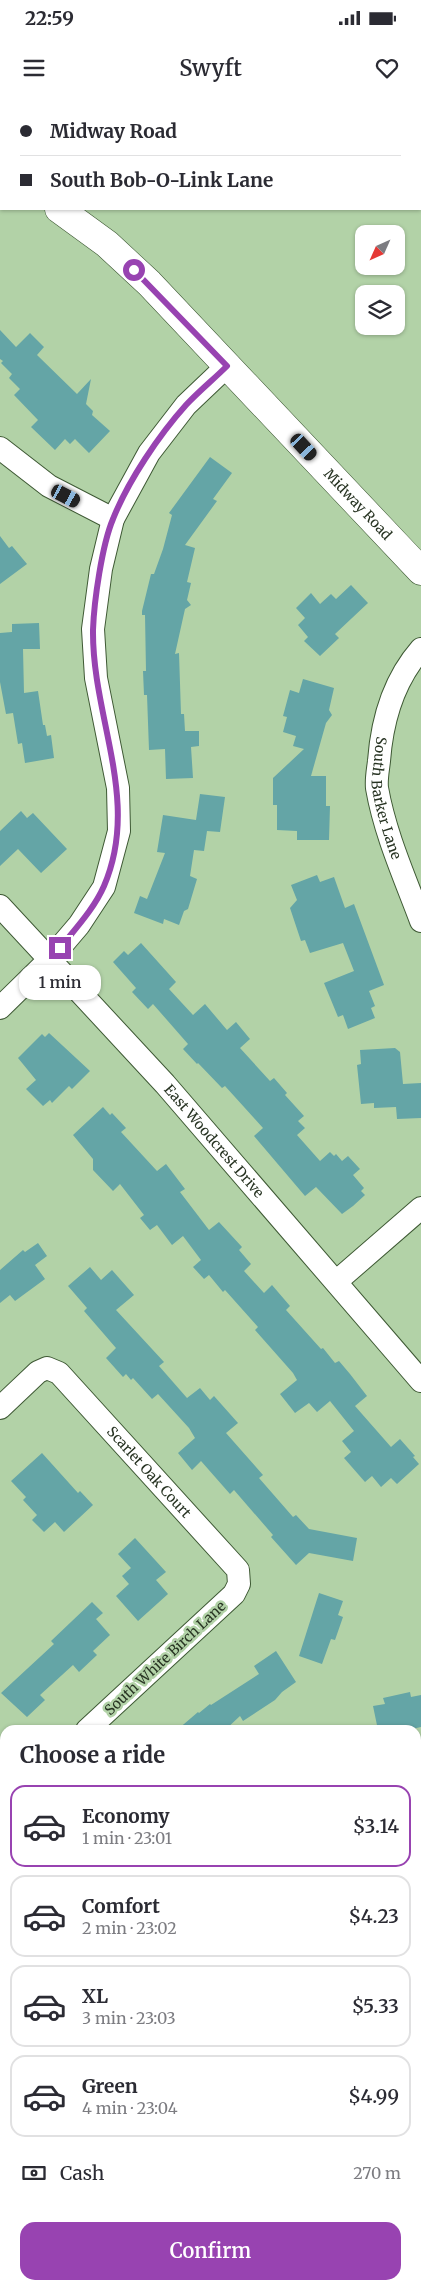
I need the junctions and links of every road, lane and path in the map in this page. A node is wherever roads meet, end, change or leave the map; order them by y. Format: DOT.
graph roads {
  1 [pos="61,210"];
  2 [pos="227,366"];
  3 [pos="0,448"];
  4 [pos="112,519"];
  5 [pos="421,571"];
  6 [pos="421,649"];
  7 [pos="0,906"];
  8 [pos="421,922"];
  9 [pos="50,959"];
  10 [pos="0,1008"];
  11 [pos="421,1208"];
  12 [pos="337,1281"];
  13 [pos="421,1381"];
  14 [pos="0,1408"];
  15 [pos="239,1584"];
  16 [pos="92,1725"];
  1 -- 2 [label="main road, Midway Road"];
  2 -- 4 [label="street"];
  2 -- 5 [label="main road, Midway Road"];
  3 -- 4 [label="street"];
  4 -- 9 [label="street"];
  6 -- 8 [label="street, South Barker Lane"];
  7 -- 9 [label="street, East Woodcrest Drive"];
  9 -- 10 [label="street"];
  9 -- 12 [label="street, East Woodcrest Drive"];
  11 -- 12 [label="street"];
  12 -- 13 [label="street, East Woodcrest Drive"];
  14 -- 15 [label="street, Scarlet Oak Court"];
  15 -- 16 [label="street, South White Birch Lane"];
}
